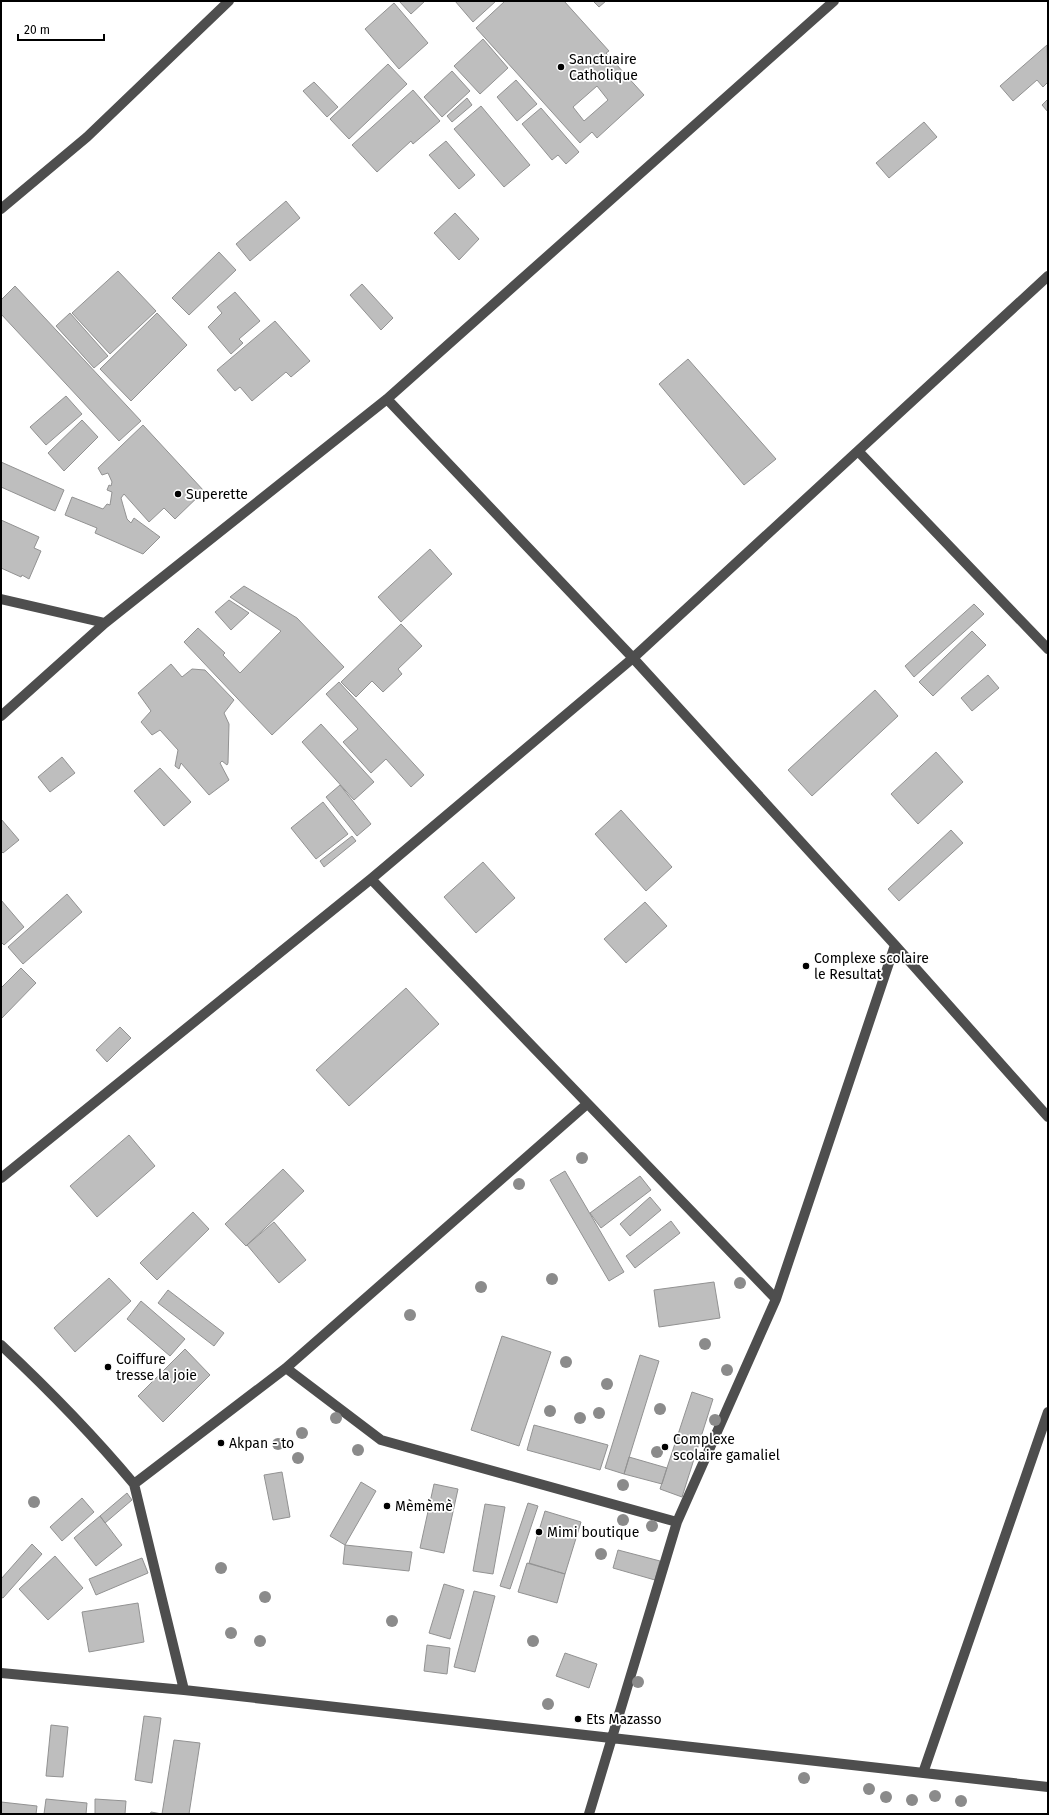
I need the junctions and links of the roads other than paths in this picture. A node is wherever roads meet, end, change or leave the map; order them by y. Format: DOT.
graph roads {
  1 [pos="229,1"];
  2 [pos="834,1"];
  3 [pos="1,209"];
  4 [pos="1048,276"];
  5 [pos="387,399"];
  6 [pos="858,451"];
  7 [pos="1,599"];
  8 [pos="105,623"];
  9 [pos="1048,649"];
  10 [pos="633,658"];
  11 [pos="1,716"];
  12 [pos="371,879"];
  13 [pos="895,945"];
  14 [pos="588,1104"];
  15 [pos="1048,1117"];
  16 [pos="1,1178"];
  17 [pos="776,1299"];
  18 [pos="1,1345"];
  19 [pos="286,1368"];
  20 [pos="1048,1412"];
  21 [pos="134,1484"];
  22 [pos="677,1522"];
  23 [pos="1,1673"];
  24 [pos="184,1690"];
  25 [pos="611,1738"];
  26 [pos="923,1773"];
  27 [pos="1048,1787"];
  28 [pos="589,1814"];
  1 -- 3 [label="street"];
  2 -- 5 [label="street"];
  4 -- 6 [label="street"];
  5 -- 8 [label="street"];
  5 -- 10 [label="street"];
  6 -- 9 [label="street"];
  6 -- 10 [label="street"];
  7 -- 8 [label="street"];
  8 -- 11 [label="street"];
  10 -- 12 [label="street"];
  10 -- 13 [label="street"];
  12 -- 14 [label="street"];
  12 -- 16 [label="street"];
  13 -- 15 [label="street"];
  13 -- 17 [label="street"];
  14 -- 17 [label="street"];
  14 -- 19 [label="street"];
  17 -- 22 [label="street"];
  18 -- 21 [label="street"];
  19 -- 21 [label="street"];
  19 -- 22 [label="street"];
  20 -- 26 [label="street"];
  21 -- 24 [label="street"];
  22 -- 25 [label="street"];
  23 -- 24 [label="street"];
  24 -- 25 [label="street"];
  25 -- 26 [label="street"];
  25 -- 28 [label="street"];
  26 -- 27 [label="street"];
}
